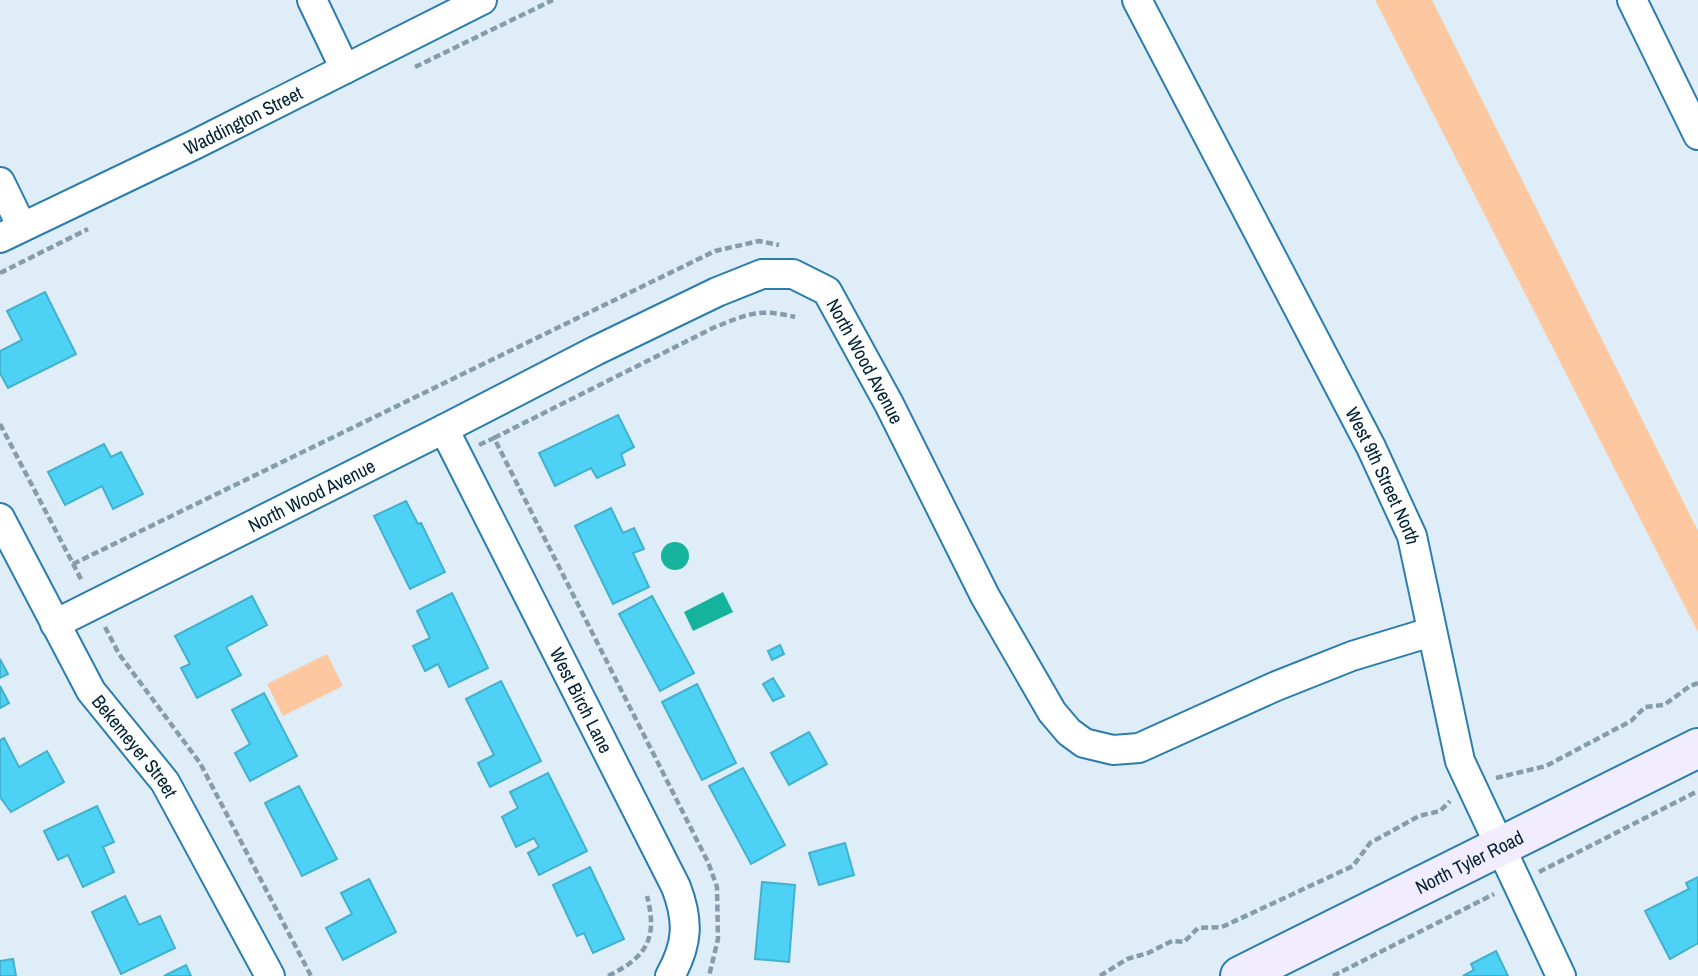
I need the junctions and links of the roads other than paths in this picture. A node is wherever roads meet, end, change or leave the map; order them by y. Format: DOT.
graph roads {
  1 [pos="312,0"];
  2 [pos="482,0"];
  3 [pos="1137,0"];
  4 [pos="1632,0"];
  5 [pos="345,69"];
  6 [pos="1689,95"];
  7 [pos="1698,135"];
  8 [pos="0,182"];
  9 [pos="11,232"];
  10 [pos="444,429"];
  11 [pos="0,518"];
  12 [pos="55,624"];
  13 [pos="1431,632"];
  14 [pos="1698,748"];
  15 [pos="1500,846"];
  16 [pos="270,976"];
  17 [pos="670,976"];
  18 [pos="1240,976"];
  19 [pos="1561,976"];
  1 -- 5 [label="street"];
  2 -- 5 [label="street, Waddington Street"];
  3 -- 13 [label="street, West 9th Street North"];
  4 -- 6 [label="street"];
  5 -- 9 [label="street, Waddington Street"];
  6 -- 7 [label="street"];
  8 -- 9 [label="street"];
  10 -- 12 [label="street, North Wood Avenue"];
  10 -- 13 [label="street, North Wood Avenue"];
  10 -- 17 [label="street, West Birch Lane"];
  11 -- 12 [label="street, Bekemeyer Street"];
  12 -- 16 [label="street, Bekemeyer Street"];
  13 -- 15 [label="street, West 9th Street North"];
  14 -- 15 [label="main road, North Tyler Road"];
  15 -- 18 [label="main road, North Tyler Road"];
  15 -- 19 [label="street, West 9th Street North"];
}
